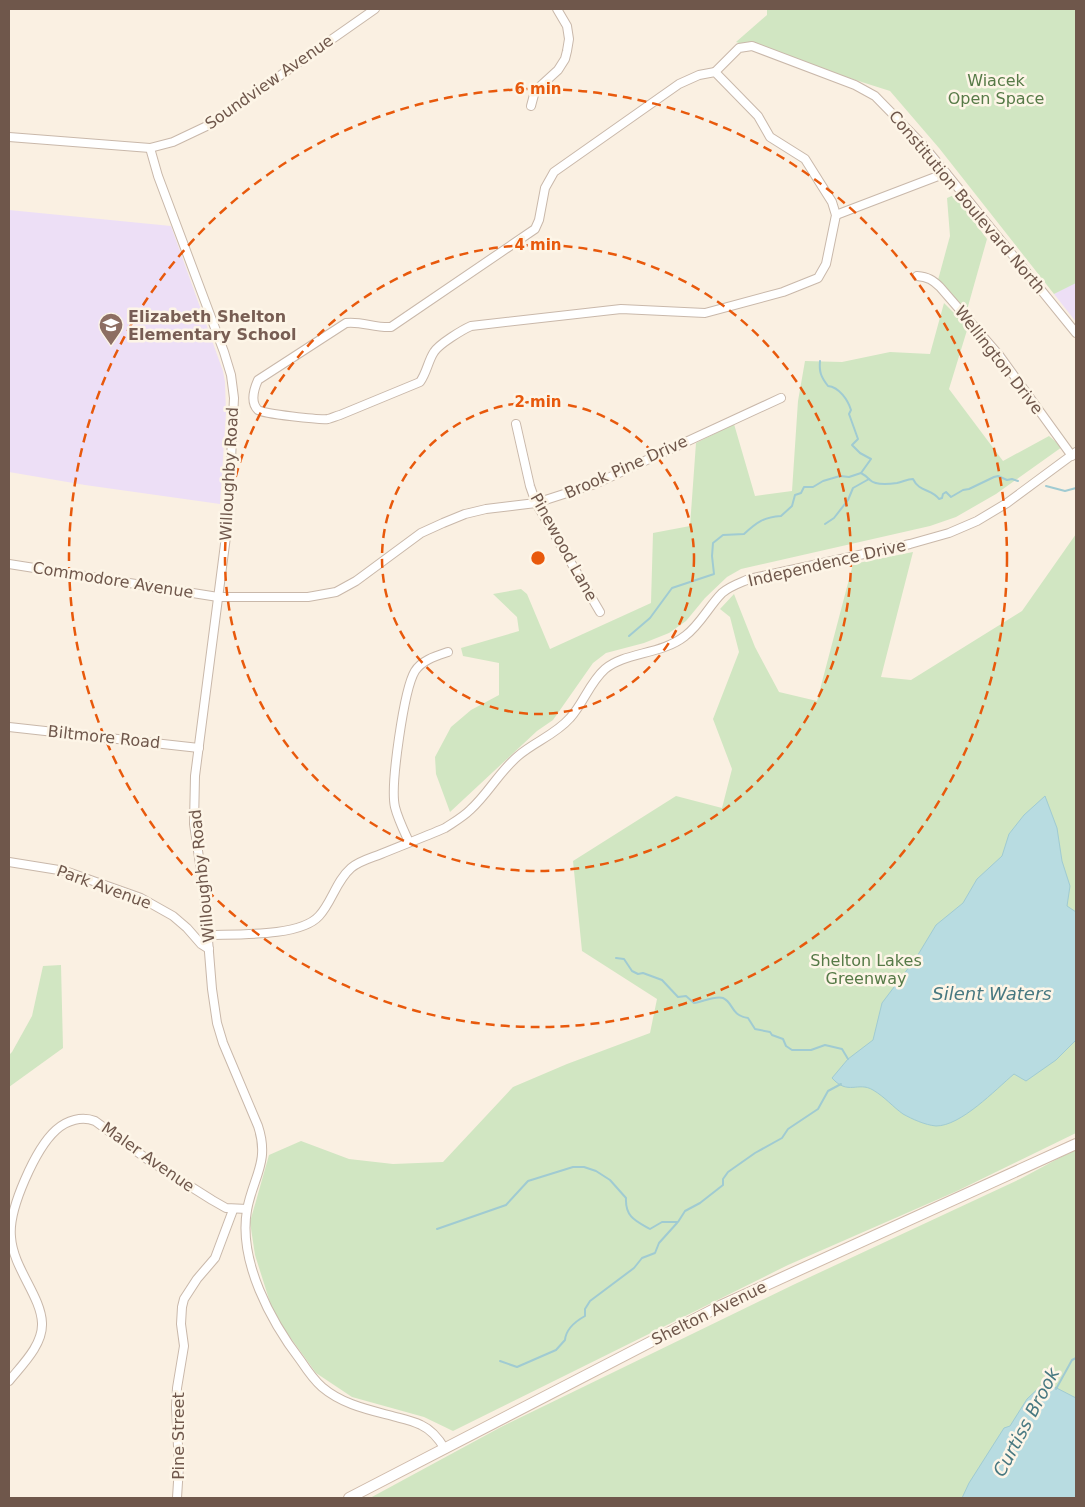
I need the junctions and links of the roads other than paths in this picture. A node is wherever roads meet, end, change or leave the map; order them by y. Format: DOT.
graph roads {
  1 [pos="375,9"];
  2 [pos="557,9"];
  3 [pos="715,72"];
  4 [pos="531,106"];
  5 [pos="9,137"];
  6 [pos="150,148"];
  7 [pos="946,172"];
  8 [pos="836,215"];
  9 [pos="917,276"];
  10 [pos="1076,333"];
  11 [pos="781,398"];
  12 [pos="516,424"];
  13 [pos="1074,454"];
  14 [pos="536,503"];
  15 [pos="9,564"];
  16 [pos="218,597"];
  17 [pos="600,612"];
  18 [pos="448,652"];
  19 [pos="9,727"];
  20 [pos="199,748"];
  21 [pos="409,842"];
  22 [pos="9,862"];
  23 [pos="191,932"];
  24 [pos="208,932"];
  25 [pos="209,949"];
  26 [pos="1076,1144"];
  27 [pos="248,1209"];
  28 [pos="233,1210"];
  29 [pos="9,1381"];
  30 [pos="446,1449"];
  31 [pos="178,1498"];
  32 [pos="349,1498"];
  1 -- 6 [label="street, Soundview Avenue"];
  2 -- 4 [label="street"];
  3 -- 7 [label="street, Constitution Boulevard North"];
  3 -- 8 [label="street"];
  3 -- 8 [label="street"];
  5 -- 6 [label="street, Soundview Avenue"];
  6 -- 16 [label="street, Willoughby Road"];
  7 -- 8 [label="street"];
  7 -- 10 [label="street, Constitution Boulevard North"];
  9 -- 13 [label="street, Wellington Drive"];
  11 -- 14 [label="street, Brook Pine Drive"];
  12 -- 14 [label="street, Pinewood Lane"];
  13 -- 21 [label="street, Independence Drive"];
  14 -- 16 [label="street, Brook Pine Drive"];
  14 -- 17 [label="street, Pinewood Lane"];
  15 -- 16 [label="street, Commodore Avenue"];
  16 -- 20 [label="street, Willoughby Road"];
  18 -- 21 [label="street"];
  19 -- 20 [label="street, Biltmore Road"];
  20 -- 24 [label="street, Willoughby Road"];
  21 -- 24 [label="street, Independence Drive"];
  22 -- 23 [label="street, Park Avenue"];
  23 -- 24 [label="street"];
  23 -- 25 [label="street, Park Avenue"];
  24 -- 25 [label="street, Willoughby Road"];
  25 -- 27 [label="street, Willoughby Road"];
  26 -- 30 [label="main road, Shelton Avenue"];
  27 -- 28 [label="street"];
  27 -- 30 [label="street, Willoughby Road"];
  28 -- 29 [label="street, Maler Avenue"];
  28 -- 31 [label="street, Pine Street"];
  30 -- 32 [label="main road, Shelton Avenue"];
}
